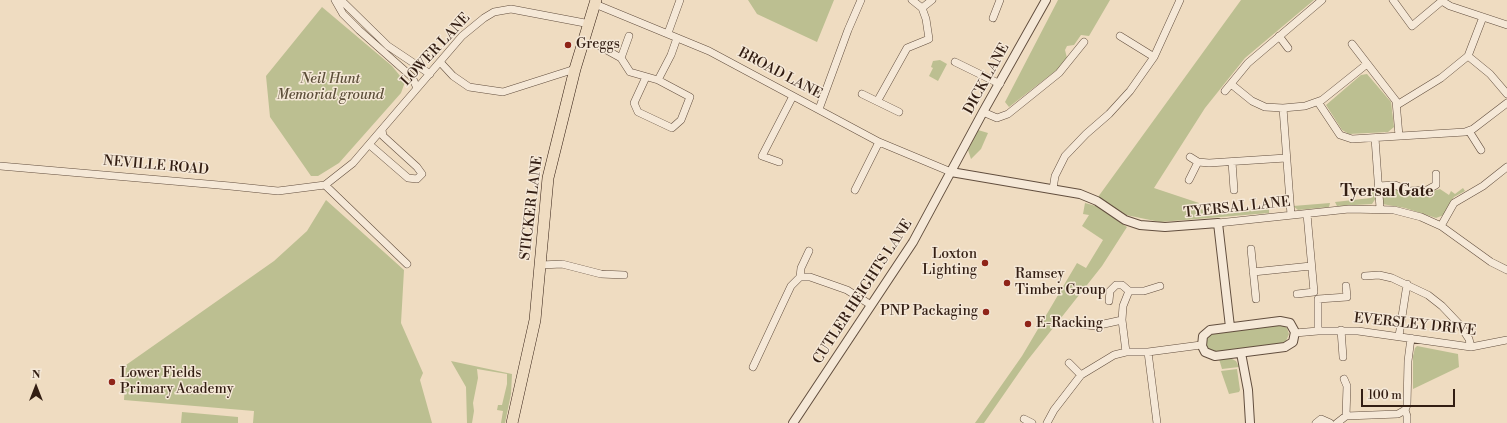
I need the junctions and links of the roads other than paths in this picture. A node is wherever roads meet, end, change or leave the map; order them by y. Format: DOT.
graph roads {
  1 [pos="337,0"];
  2 [pos="680,0"];
  3 [pos="861,0"];
  4 [pos="912,0"];
  5 [pos="932,0"];
  6 [pos="1000,0"];
  7 [pos="1046,0"];
  8 [pos="1180,0"];
  9 [pos="1322,0"];
  10 [pos="1393,0"];
  11 [pos="1442,1"];
  12 [pos="596,2"];
  13 [pos="922,8"];
  14 [pos="1483,17"];
  15 [pos="993,18"];
  16 [pos="590,24"];
  17 [pos="1507,25"];
  18 [pos="668,33"];
  19 [pos="629,36"];
  20 [pos="1120,36"];
  21 [pos="1280,36"];
  22 [pos="677,38"];
  23 [pos="1084,42"];
  24 [pos="1352,44"];
  25 [pos="601,47"];
  26 [pos="1288,48"];
  27 [pos="1468,56"];
  28 [pos="1154,57"];
  29 [pos="621,58"];
  30 [pos="955,62"];
  31 [pos="441,63"];
  32 [pos="1367,64"];
  33 [pos="575,69"];
  34 [pos="430,74"];
  35 [pos="646,77"];
  36 [pos="658,80"];
  37 [pos="1000,84"];
  38 [pos="1231,84"];
  39 [pos="417,88"];
  40 [pos="1225,91"];
  41 [pos="862,94"];
  42 [pos="1507,94"];
  43 [pos="793,96"];
  44 [pos="878,100"];
  45 [pos="1318,102"];
  46 [pos="1507,103"];
  47 [pos="1398,105"];
  48 [pos="1283,108"];
  49 [pos="819,109"];
  50 [pos="900,112"];
  51 [pos="983,112"];
  52 [pos="382,130"];
  53 [pos="1469,131"];
  54 [pos="1399,136"];
  55 [pos="1375,138"];
  56 [pos="878,142"];
  57 [pos="368,146"];
  58 [pos="1481,150"];
  59 [pos="1190,158"];
  60 [pos="1286,158"];
  61 [pos="779,162"];
  62 [pos="1198,162"];
  63 [pos="1232,162"];
  64 [pos="0,166"];
  65 [pos="1507,167"];
  66 [pos="950,172"];
  67 [pos="1436,174"];
  68 [pos="1189,180"];
  69 [pos="325,185"];
  70 [pos="1378,186"];
  71 [pos="310,188"];
  72 [pos="1052,189"];
  73 [pos="856,190"];
  74 [pos="1234,190"];
  75 [pos="1380,208"];
  76 [pos="1307,214"];
  77 [pos="1291,215"];
  78 [pos="1218,223"];
  79 [pos="1441,226"];
  80 [pos="1251,250"];
  81 [pos="809,251"];
  82 [pos="407,264"];
  83 [pos="540,265"];
  84 [pos="1311,266"];
  85 [pos="1507,270"];
  86 [pos="1253,272"];
  87 [pos="624,275"];
  88 [pos="1365,276"];
  89 [pos="800,277"];
  90 [pos="1408,284"];
  91 [pos="1160,286"];
  92 [pos="1346,286"];
  93 [pos="1129,291"];
  94 [pos="1297,294"];
  95 [pos="1256,299"];
  96 [pos="1109,301"];
  97 [pos="872,305"];
  98 [pos="1122,320"];
  99 [pos="1072,324"];
  100 [pos="1230,327"];
  101 [pos="1341,330"];
  102 [pos="1318,331"];
  103 [pos="1295,333"];
  104 [pos="1399,336"];
  105 [pos="1411,338"];
  106 [pos="1507,340"];
  107 [pos="1201,345"];
  108 [pos="1471,347"];
  109 [pos="1126,352"];
  110 [pos="1148,352"];
  111 [pos="1345,352"];
  112 [pos="1241,353"];
  113 [pos="1069,363"];
  114 [pos="753,367"];
  115 [pos="1081,375"];
  116 [pos="1344,379"];
  117 [pos="1405,410"];
  118 [pos="1346,416"];
  119 [pos="1024,419"];
  120 [pos="1155,422"];
  121 [pos="512,423"];
  122 [pos="793,423"];
  123 [pos="1032,423"];
  124 [pos="1047,423"];
  125 [pos="1250,423"];
  126 [pos="1316,423"];
  127 [pos="1330,423"];
  128 [pos="1337,423"];
  129 [pos="1407,423"];
  1 -- 34 [label="street"];
  1 -- 39 [label="street"];
  2 -- 18 [label="street"];
  3 -- 49 [label="street"];
  4 -- 13 [label="street"];
  5 -- 13 [label="street"];
  6 -- 15 [label="street"];
  7 -- 37 [label="street, DICK LANE"];
  8 -- 28 [label="street"];
  9 -- 21 [label="street"];
  10 -- 11 [label="street"];
  11 -- 14 [label="street"];
  12 -- 16 [label="highway, STICKER LANE"];
  12 -- 18 [label="street, BROAD LANE"];
  13 -- 44 [label="street"];
  14 -- 17 [label="street"];
  14 -- 27 [label="street"];
  16 -- 31 [label="street, LOWER LANE"];
  16 -- 33 [label="highway, STICKER LANE"];
  18 -- 22 [label="street, BROAD LANE"];
  19 -- 29 [label="street"];
  20 -- 28 [label="street"];
  21 -- 26 [label="street"];
  21 -- 38 [label="street"];
  22 -- 36 [label="street"];
  22 -- 43 [label="street, BROAD LANE"];
  23 -- 51 [label="street"];
  24 -- 32 [label="street"];
  25 -- 29 [label="street"];
  27 -- 42 [label="street"];
  27 -- 47 [label="street"];
  28 -- 72 [label="street"];
  29 -- 35 [label="street"];
  30 -- 37 [label="street"];
  31 -- 33 [label="street"];
  31 -- 34 [label="street, LOWER LANE"];
  32 -- 45 [label="street"];
  32 -- 47 [label="street"];
  33 -- 83 [label="highway, STICKER LANE"];
  34 -- 39 [label="street, LOWER LANE"];
  35 -- 36 [label="street"];
  35 -- 36 [label="street"];
  37 -- 51 [label="street, DICK LANE"];
  38 -- 40 [label="street"];
  38 -- 48 [label="street"];
  39 -- 52 [label="street, LOWER LANE"];
  41 -- 44 [label="street"];
  43 -- 49 [label="street, BROAD LANE"];
  43 -- 61 [label="street"];
  44 -- 50 [label="street"];
  45 -- 48 [label="street"];
  45 -- 55 [label="street"];
  46 -- 53 [label="street"];
  47 -- 54 [label="street"];
  48 -- 60 [label="street"];
  49 -- 56 [label="street, BROAD LANE"];
  51 -- 66 [label="street, DICK LANE"];
  52 -- 57 [label="street, LOWER LANE"];
  52 -- 57 [label="street"];
  53 -- 54 [label="street"];
  53 -- 58 [label="street"];
  54 -- 55 [label="street"];
  55 -- 70 [label="street"];
  56 -- 66 [label="street, BROAD LANE"];
  56 -- 73 [label="street"];
  57 -- 69 [label="street, LOWER LANE"];
  59 -- 62 [label="street"];
  60 -- 63 [label="street"];
  60 -- 77 [label="street"];
  62 -- 63 [label="street"];
  62 -- 68 [label="street"];
  63 -- 74 [label="street"];
  64 -- 71 [label="street, NEVILLE ROAD"];
  65 -- 79 [label="street"];
  66 -- 72 [label="street, TYERSAL LANE"];
  66 -- 97 [label="street, CUTLER HEIGHTS LANE"];
  67 -- 70 [label="street"];
  69 -- 71 [label="street, LOWER LANE"];
  69 -- 82 [label="street"];
  70 -- 75 [label="street"];
  72 -- 78 [label="street, TYERSAL LANE"];
  75 -- 76 [label="street, TYERSAL LANE"];
  75 -- 79 [label="street, TYERSAL LANE"];
  76 -- 77 [label="street, TYERSAL LANE"];
  76 -- 84 [label="street"];
  77 -- 78 [label="street, TYERSAL LANE"];
  78 -- 100 [label="street"];
  79 -- 85 [label="street, TYERSAL LANE"];
  80 -- 86 [label="street"];
  81 -- 89 [label="street"];
  83 -- 87 [label="street"];
  83 -- 121 [label="highway, STICKER LANE"];
  84 -- 86 [label="street"];
  84 -- 94 [label="street"];
  86 -- 95 [label="street"];
  88 -- 90 [label="street"];
  89 -- 97 [label="street"];
  89 -- 114 [label="street"];
  90 -- 104 [label="street"];
  90 -- 108 [label="street"];
  91 -- 93 [label="street"];
  92 -- 102 [label="street"];
  93 -- 96 [label="street"];
  93 -- 98 [label="street"];
  97 -- 122 [label="street, CUTLER HEIGHTS LANE"];
  98 -- 99 [label="street"];
  98 -- 109 [label="street"];
  100 -- 103 [label="street"];
  100 -- 107 [label="street"];
  101 -- 102 [label="street, EVERSLEY DRIVE"];
  101 -- 104 [label="street, EVERSLEY DRIVE"];
  101 -- 111 [label="street"];
  102 -- 103 [label="street, EVERSLEY DRIVE"];
  103 -- 112 [label="street"];
  104 -- 105 [label="street, EVERSLEY DRIVE"];
  105 -- 108 [label="street, EVERSLEY DRIVE"];
  105 -- 117 [label="street"];
  106 -- 108 [label="street, EVERSLEY DRIVE"];
  107 -- 110 [label="street"];
  107 -- 112 [label="street"];
  109 -- 110 [label="street"];
  109 -- 115 [label="street"];
  110 -- 120 [label="street"];
  112 -- 125 [label="street"];
  113 -- 115 [label="street"];
  115 -- 124 [label="street"];
  116 -- 118 [label="street"];
  117 -- 118 [label="street"];
  117 -- 129 [label="street"];
  118 -- 128 [label="street"];
  119 -- 123 [label="street"];
  126 -- 127 [label="street"];
}
